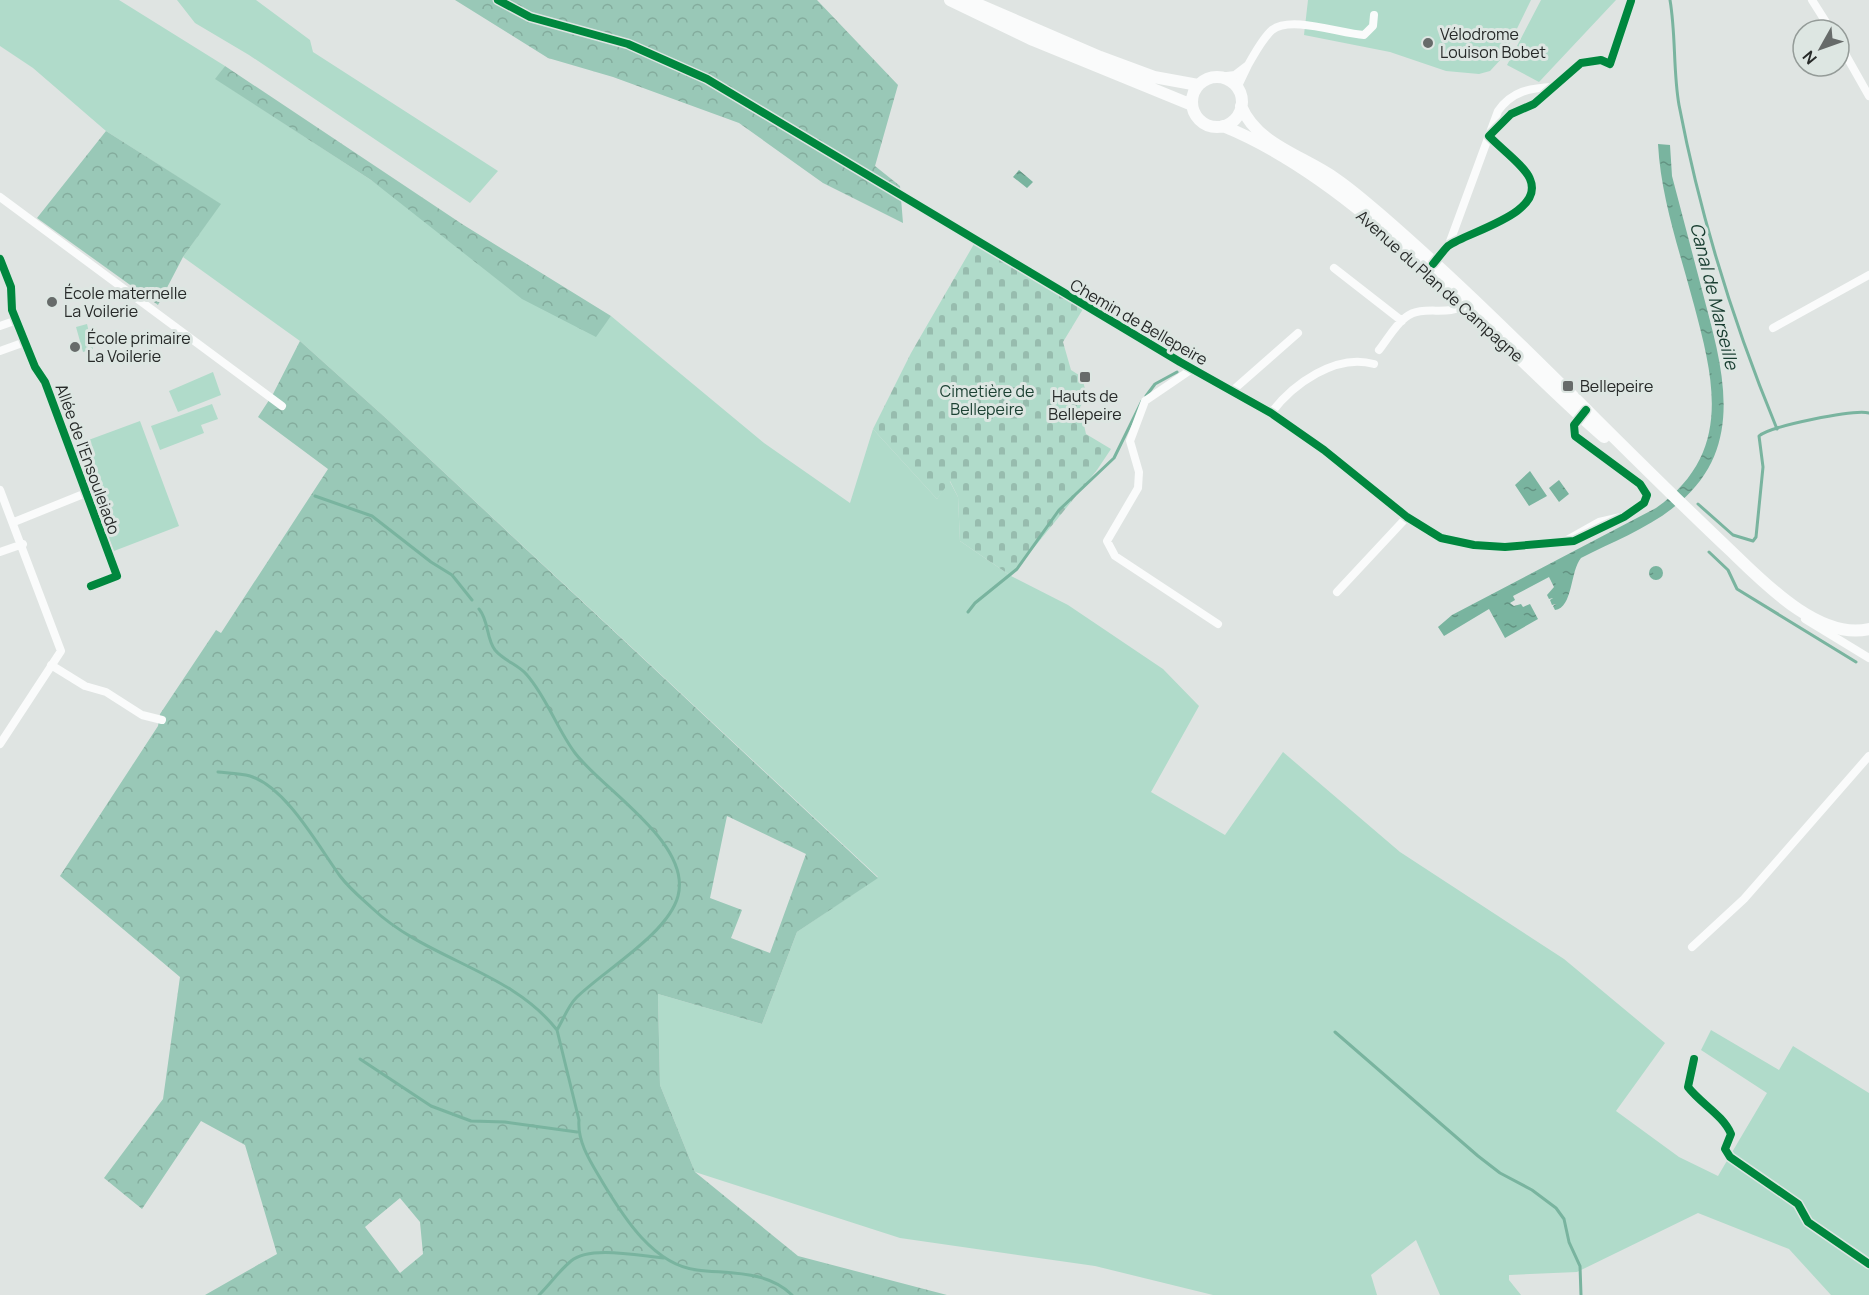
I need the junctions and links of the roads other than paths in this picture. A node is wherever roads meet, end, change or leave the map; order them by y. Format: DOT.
graph roads {
  1 [pos="498,0"];
  2 [pos="950,0"];
  3 [pos="968,0"];
  4 [pos="1812,0"];
  5 [pos="1631,1"];
  6 [pos="1374,15"];
  7 [pos="1823,18"];
  8 [pos="1851,64"];
  9 [pos="1248,65"];
  10 [pos="1219,77"];
  11 [pos="1198,86"];
  12 [pos="1554,87"];
  13 [pos="1237,88"];
  14 [pos="1869,96"];
  15 [pos="1192,105"];
  16 [pos="1241,106"];
  17 [pos="1223,126"];
  18 [pos="1489,136"];
  19 [pos="0,197"];
  20 [pos="1448,247"];
  21 [pos="0,259"];
  22 [pos="1433,264"];
  23 [pos="1334,268"];
  24 [pos="1869,275"];
  25 [pos="1465,305"];
  26 [pos="17,320"];
  27 [pos="1402,321"];
  28 [pos="0,326"];
  29 [pos="1773,328"];
  30 [pos="1298,333"];
  31 [pos="26,342"];
  32 [pos="1379,350"];
  33 [pos="0,351"];
  34 [pos="1374,364"];
  35 [pos="1192,369"];
  36 [pos="1232,391"];
  37 [pos="282,406"];
  38 [pos="1271,413"];
  39 [pos="1583,413"];
  40 [pos="0,490"];
  41 [pos="86,493"];
  42 [pos="1407,518"];
  43 [pos="14,522"];
  44 [pos="23,544"];
  45 [pos="0,552"];
  46 [pos="91,586"];
  47 [pos="1337,592"];
  48 [pos="1783,598"];
  49 [pos="1218,624"];
  50 [pos="1869,629"];
  51 [pos="1869,658"];
  52 [pos="51,665"];
  53 [pos="162,720"];
  54 [pos="0,744"];
  55 [pos="1869,756"];
  56 [pos="1692,947"];
  57 [pos="1694,1059"];
  58 [pos="1869,1264"];
  1 -- 35 [label="street, Chemin de Bellepeire"];
  2 -- 15 [label="main road"];
  3 -- 11 [label="main road"];
  4 -- 7 [label="street"];
  5 -- 12 [label="street"];
  6 -- 9 [label="street"];
  8 -- 14 [label="street"];
  9 -- 10 [label="street"];
  9 -- 13 [label="street"];
  10 -- 11 [label="main road"];
  10 -- 13 [label="main road"];
  11 -- 15 [label="main road"];
  12 -- 18 [label="street"];
  12 -- 18 [label="street"];
  13 -- 16 [label="main road"];
  15 -- 17 [label="main road"];
  16 -- 17 [label="main road"];
  16 -- 22 [label="main road, Avenue du Plan de Campagne"];
  17 -- 25 [label="main road, Avenue du Plan de Campagne"];
  18 -- 20 [label="street"];
  18 -- 20 [label="street"];
  19 -- 37 [label="street"];
  20 -- 22 [label="street"];
  21 -- 26 [label="street, Allée de l'Ensouleiado"];
  22 -- 39 [label="main road, Avenue du Plan de Campagne"];
  23 -- 27 [label="street"];
  24 -- 29 [label="street"];
  25 -- 27 [label="street"];
  25 -- 39 [label="main road, Avenue du Plan de Campagne"];
  26 -- 28 [label="street"];
  26 -- 31 [label="street, Allée de l'Ensouleiado"];
  27 -- 32 [label="street"];
  30 -- 36 [label="street"];
  31 -- 33 [label="street"];
  31 -- 41 [label="street, Allée de l'Ensouleiado"];
  34 -- 38 [label="street"];
  35 -- 36 [label="street, Chemin de Bellepeire"];
  35 -- 49 [label="street"];
  36 -- 38 [label="street, Chemin de Bellepeire"];
  38 -- 42 [label="street, Chemin de Bellepeire"];
  39 -- 42 [label="street, Chemin de Bellepeire"];
  39 -- 48 [label="main road, Avenue du Plan de Campagne"];
  40 -- 43 [label="street"];
  41 -- 43 [label="street"];
  41 -- 46 [label="street, Allée de l'Ensouleiado"];
  42 -- 47 [label="street"];
  43 -- 44 [label="street"];
  44 -- 45 [label="street"];
  44 -- 52 [label="street"];
  48 -- 50 [label="main road, Avenue du Plan de Campagne"];
  48 -- 51 [label="street"];
  52 -- 53 [label="street"];
  52 -- 54 [label="street"];
  55 -- 56 [label="street"];
  57 -- 58 [label="street"];
}
